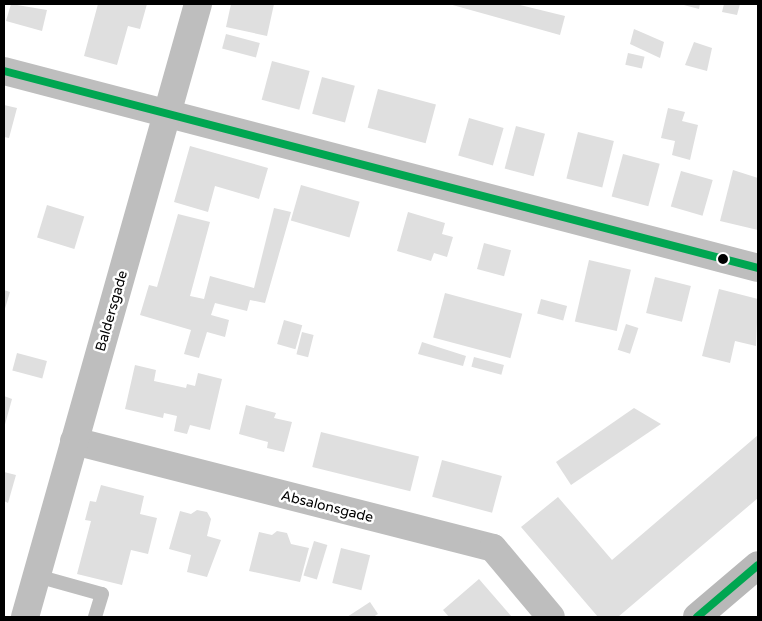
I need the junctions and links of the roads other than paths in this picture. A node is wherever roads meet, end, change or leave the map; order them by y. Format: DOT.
graph roads {
  1 [pos="198,4"];
  2 [pos="4,71"];
  3 [pos="168,116"];
  4 [pos="758,268"];
  5 [pos="74,442"];
  6 [pos="758,565"];
  7 [pos="37,576"];
  8 [pos="25,617"];
  9 [pos="95,617"];
  10 [pos="551,617"];
  11 [pos="697,617"];
  1 -- 3 [label="street, Baldersgade"];
  2 -- 3 [label="street"];
  3 -- 4 [label="street"];
  3 -- 5 [label="street, Baldersgade"];
  5 -- 7 [label="street, Baldersgade"];
  5 -- 10 [label="street, Absalonsgade"];
  6 -- 11 [label="street"];
  7 -- 8 [label="street, Baldersgade"];
  7 -- 9 [label="lane"];
}
